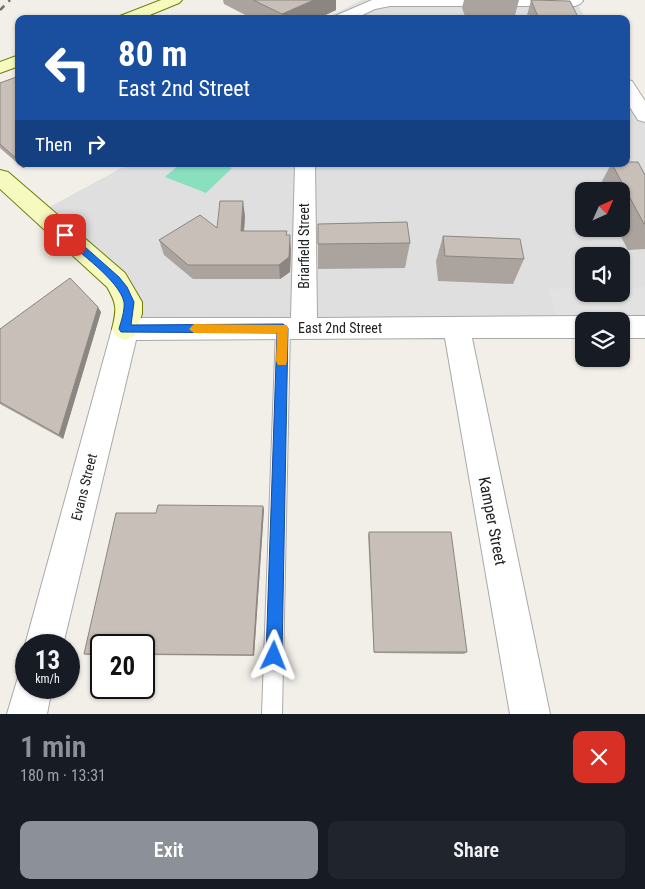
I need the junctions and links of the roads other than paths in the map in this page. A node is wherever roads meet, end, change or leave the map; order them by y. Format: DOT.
graph roads {
  1 [pos="174,0"];
  2 [pos="578,4"];
  3 [pos="136,15"];
  4 [pos="350,15"];
  5 [pos="15,62"];
  6 [pos="0,68"];
  7 [pos="630,92"];
  8 [pos="645,116"];
  9 [pos="305,167"];
  10 [pos="0,177"];
  11 [pos="456,327"];
  12 [pos="575,327"];
  13 [pos="630,327"];
  14 [pos="645,327"];
  15 [pos="293,328"];
  16 [pos="124,329"];
  17 [pos="47,634"];
  18 [pos="30,699"];
  19 [pos="27,714"];
  20 [pos="272,714"];
  21 [pos="530,714"];
  1 -- 3 [label="street"];
  2 -- 4 [label="street"];
  5 -- 6 [label="street"];
  7 -- 8 [label="street"];
  9 -- 15 [label="street, Briarfield Street"];
  10 -- 16 [label="street"];
  11 -- 12 [label="street, East 2nd Street"];
  11 -- 15 [label="street, East 2nd Street"];
  11 -- 21 [label="street, Kamper Street"];
  13 -- 14 [label="street"];
  15 -- 16 [label="street, East 2nd Street"];
  15 -- 20 [label="lane"];
  16 -- 17 [label="street, Evans Street"];
  18 -- 19 [label="street"];
}
